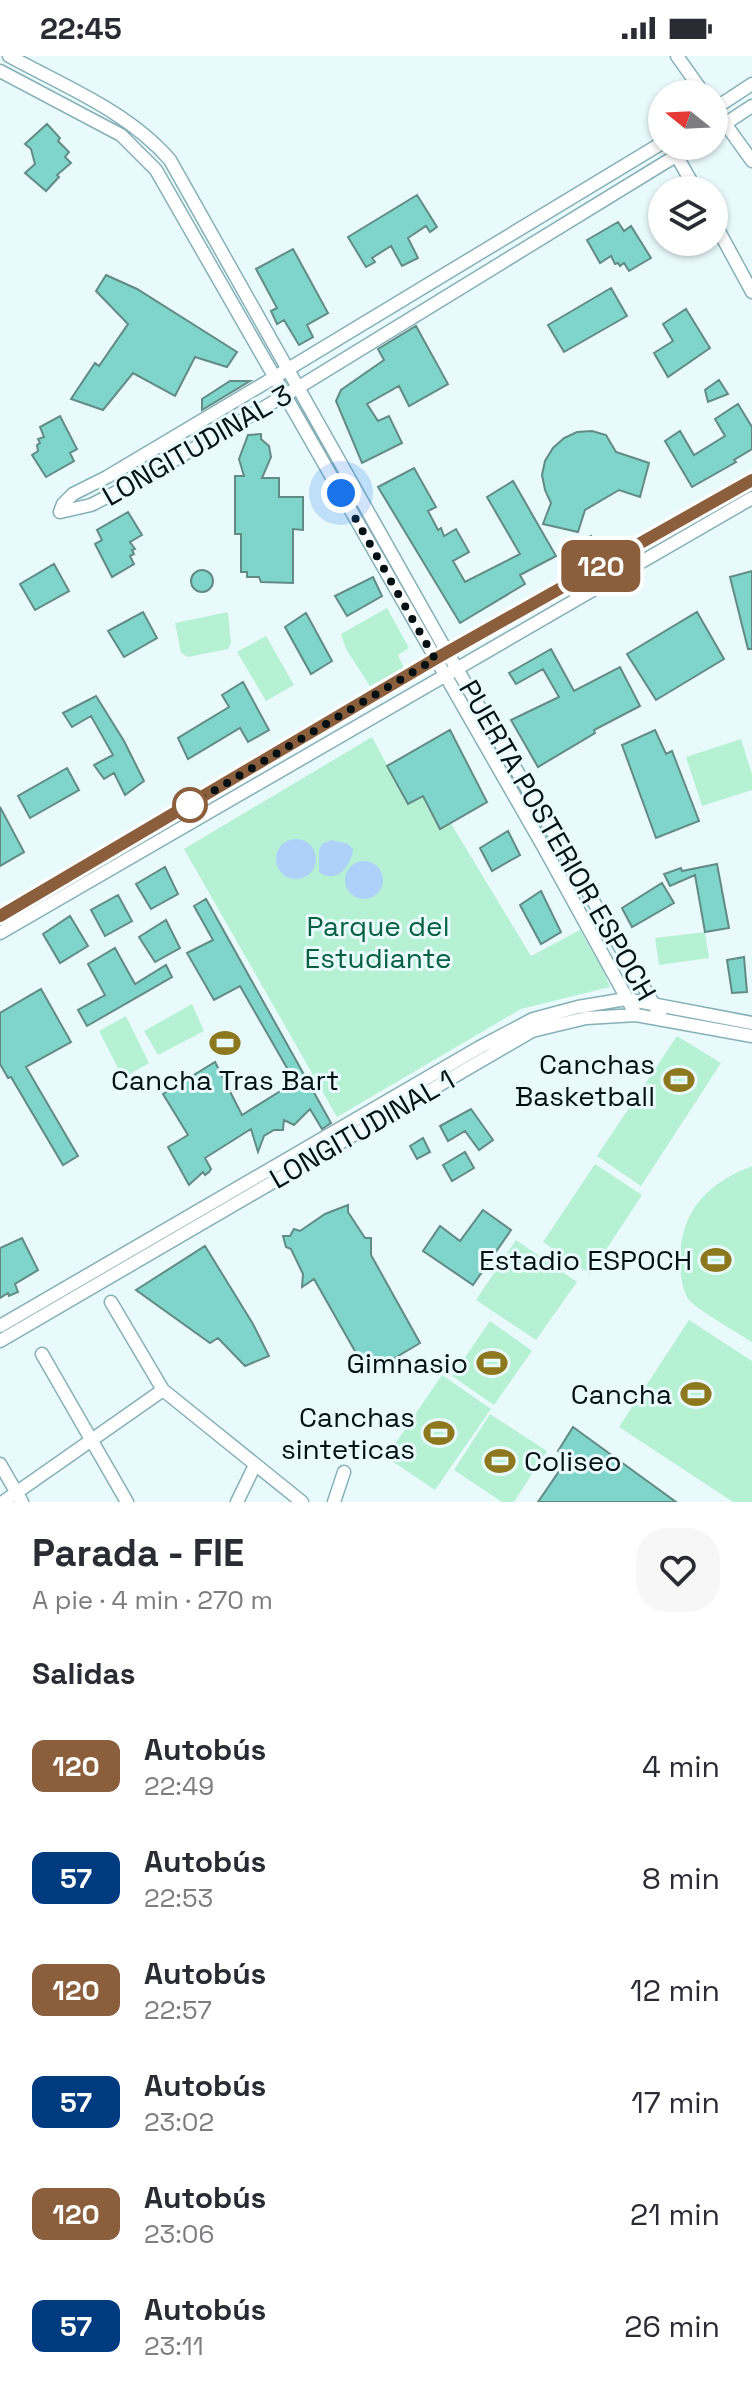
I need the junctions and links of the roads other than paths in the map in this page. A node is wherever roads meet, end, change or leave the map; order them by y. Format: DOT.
graph roads {
  1 [pos="9,56"];
  2 [pos="677,56"];
  3 [pos="0,71"];
  4 [pos="694,80"];
  5 [pos="752,84"];
  6 [pos="728,100"];
  7 [pos="752,106"];
  8 [pos="728,123"];
  9 [pos="728,127"];
  10 [pos="648,151"];
  11 [pos="664,160"];
  12 [pos="752,161"];
  13 [pos="728,248"];
  14 [pos="752,292"];
  15 [pos="288,369"];
  16 [pos="275,377"];
  17 [pos="299,387"];
  18 [pos="286,395"];
  19 [pos="752,480"];
  20 [pos="752,498"];
  21 [pos="574,581"];
  22 [pos="583,597"];
  23 [pos="441,656"];
  24 [pos="457,670"];
  25 [pos="445,676"];
  26 [pos="139,843"];
  27 [pos="0,916"];
  28 [pos="0,933"];
  29 [pos="627,1000"];
  30 [pos="654,1005"];
  31 [pos="636,1015"];
  32 [pos="663,1020"];
  33 [pos="752,1023"];
  34 [pos="752,1036"];
  35 [pos="111,1302"];
  36 [pos="0,1326"];
  37 [pos="0,1341"];
  38 [pos="42,1354"];
  39 [pos="163,1390"];
  40 [pos="91,1440"];
  41 [pos="0,1464"];
  42 [pos="255,1465"];
  43 [pos="344,1472"];
  44 [pos="19,1497"];
  45 [pos="3,1502"];
  46 [pos="127,1502"];
  47 [pos="237,1502"];
  48 [pos="302,1502"];
  49 [pos="334,1502"];
  1 -- 15 [label="street, PUERTA POSTERIOR ESPOCH"];
  2 -- 4 [label="street"];
  3 -- 16 [label="street, PUERTA POSTERIOR ESPOCH"];
  5 -- 6 [label="street"];
  7 -- 8 [label="street"];
  9 -- 12 [label="street"];
  10 -- 15 [label="street, LONGITUDINAL 3"];
  11 -- 17 [label="street, LONGITUDINAL 3"];
  13 -- 14 [label="street"];
  15 -- 16 [label="street, LONGITUDINAL 3"];
  15 -- 17 [label="street, PUERTA POSTERIOR ESPOCH"];
  16 -- 18 [label="street, PUERTA POSTERIOR ESPOCH"];
  16 -- 18 [label="street, LONGITUDINAL 3"];
  17 -- 18 [label="street, LONGITUDINAL 3"];
  17 -- 23 [label="street, PUERTA POSTERIOR ESPOCH"];
  18 -- 23 [label="street, PUERTA POSTERIOR ESPOCH"];
  19 -- 21 [label="street"];
  20 -- 22 [label="street"];
  21 -- 22 [label="street"];
  21 -- 23 [label="street"];
  22 -- 24 [label="street"];
  23 -- 24 [label="street, PUERTA POSTERIOR ESPOCH"];
  23 -- 25 [label="street, PUERTA POSTERIOR ESPOCH"];
  23 -- 26 [label="street"];
  24 -- 25 [label="street"];
  24 -- 30 [label="street, PUERTA POSTERIOR ESPOCH"];
  25 -- 26 [label="street"];
  25 -- 29 [label="street, PUERTA POSTERIOR ESPOCH"];
  26 -- 27 [label="street"];
  26 -- 28 [label="street"];
  29 -- 30 [label="street, LONGITUDINAL 1"];
  29 -- 31 [label="street, PUERTA POSTERIOR ESPOCH"];
  29 -- 36 [label="street, LONGITUDINAL 1"];
  30 -- 32 [label="street, PUERTA POSTERIOR ESPOCH"];
  30 -- 33 [label="street, LONGITUDINAL 1"];
  31 -- 32 [label="street, LONGITUDINAL 1"];
  31 -- 37 [label="street, LONGITUDINAL 1"];
  32 -- 34 [label="street, LONGITUDINAL 1"];
  35 -- 39 [label="street"];
  38 -- 40 [label="street"];
  39 -- 40 [label="street"];
  39 -- 42 [label="street"];
  40 -- 44 [label="street"];
  40 -- 46 [label="street"];
  41 -- 44 [label="street"];
  42 -- 47 [label="street"];
  42 -- 48 [label="street"];
  43 -- 49 [label="street"];
  44 -- 45 [label="street"];
}
